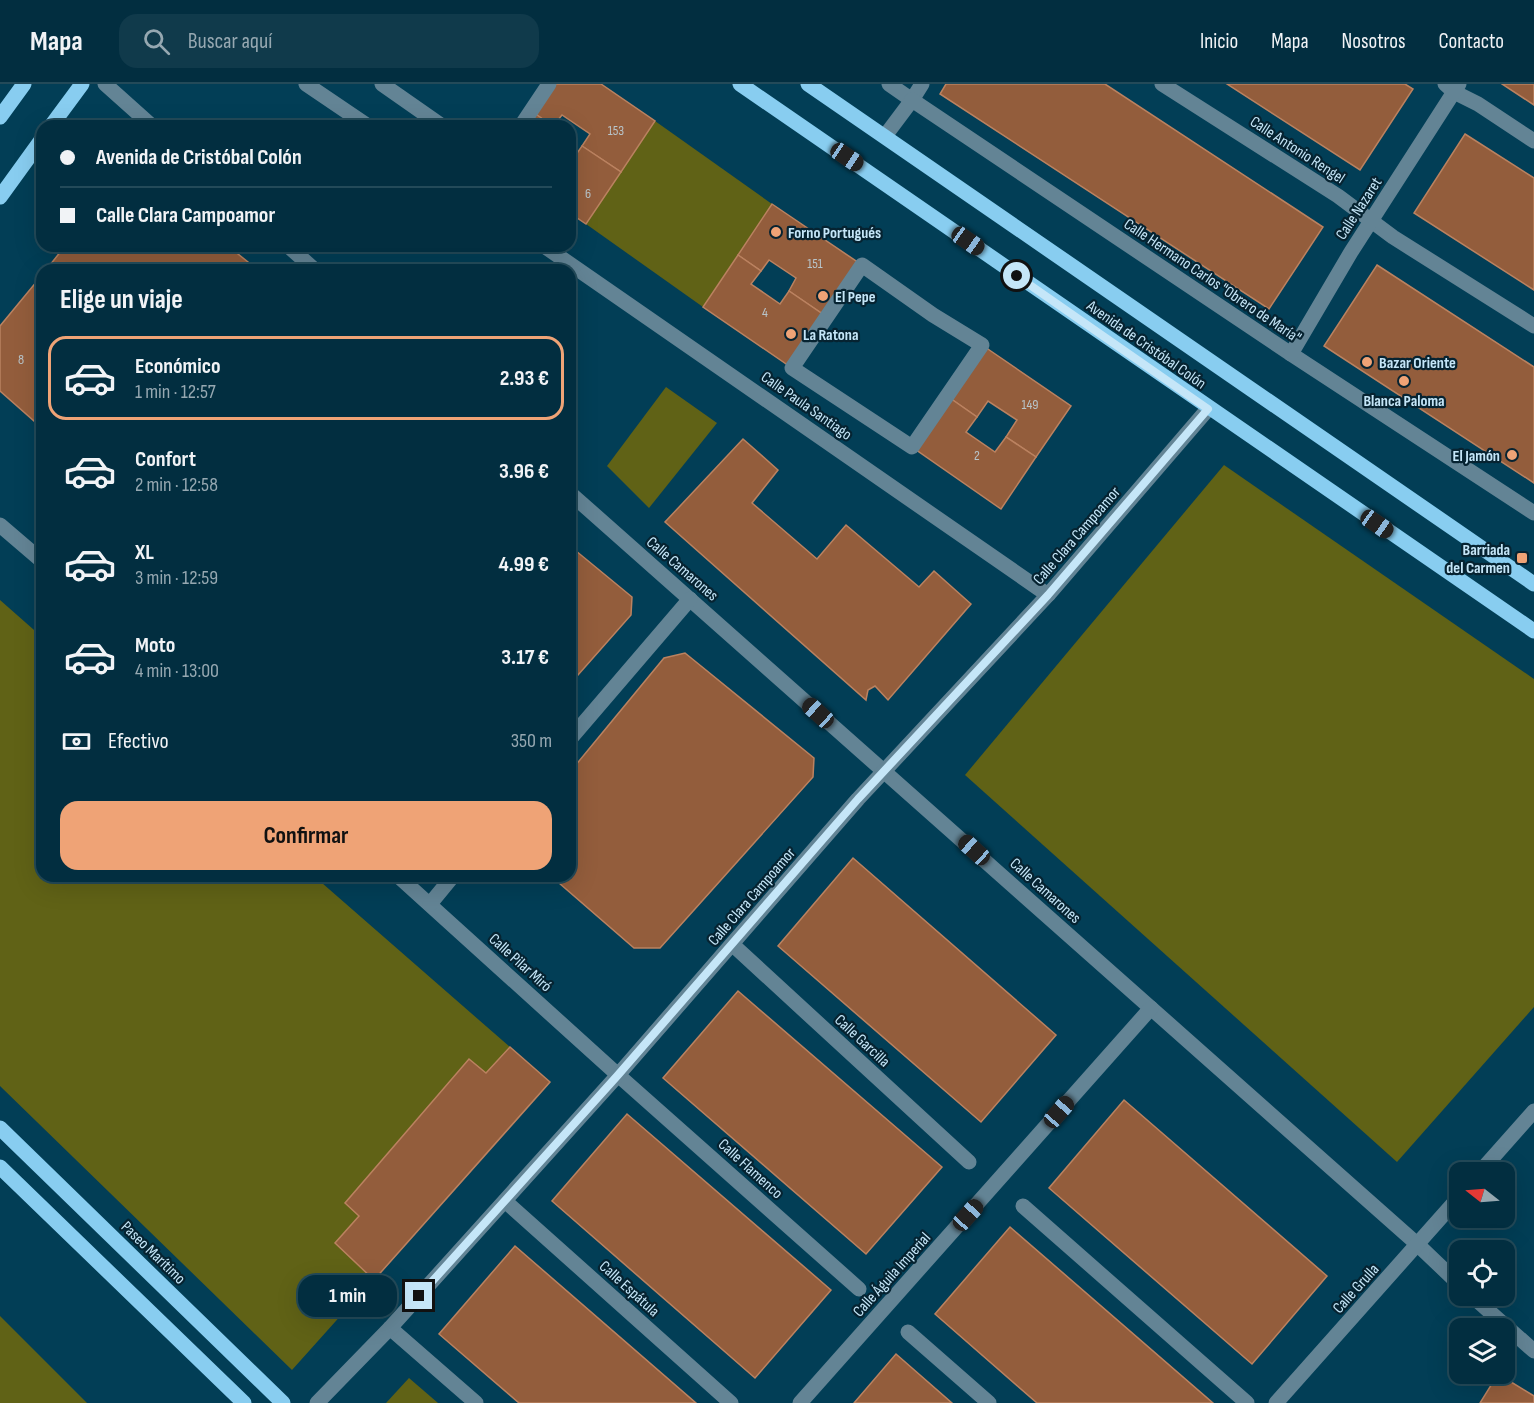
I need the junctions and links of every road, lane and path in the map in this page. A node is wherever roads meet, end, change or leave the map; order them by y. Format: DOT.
graph roads {
  1 [pos="24,84"];
  2 [pos="82,84"];
  3 [pos="105,84"];
  4 [pos="306,84"];
  5 [pos="382,84"];
  6 [pos="549,84"];
  7 [pos="740,84"];
  8 [pos="808,84"];
  9 [pos="889,84"];
  10 [pos="922,84"];
  11 [pos="1162,84"];
  12 [pos="1453,87"];
  13 [pos="912,100"];
  14 [pos="0,117"];
  15 [pos="55,120"];
  16 [pos="145,120"];
  17 [pos="359,120"];
  18 [pos="433,120"];
  19 [pos="525,120"];
  20 [pos="885,136"];
  21 [pos="1534,141"];
  22 [pos="36,147"];
  23 [pos="0,197"];
  24 [pos="1372,221"];
  25 [pos="295,252"];
  26 [pos="553,252"];
  27 [pos="308,264"];
  28 [pos="570,264"];
  29 [pos="576,268"];
  30 [pos="1534,326"];
  31 [pos="1291,354"];
  32 [pos="1208,409"];
  33 [pos="912,447"];
  34 [pos="576,498"];
  35 [pos="1534,513"];
  36 [pos="0,525"];
  37 [pos="36,556"];
  38 [pos="1534,584"];
  39 [pos="1048,595"];
  40 [pos="690,599"];
  41 [pos="1534,631"];
  42 [pos="576,732"];
  43 [pos="885,771"];
  44 [pos="405,882"];
  45 [pos="448,882"];
  46 [pos="430,904"];
  47 [pos="733,945"];
  48 [pos="1151,1008"];
  49 [pos="618,1075"];
  50 [pos="1534,1111"];
  51 [pos="0,1128"];
  52 [pos="969,1162"];
  53 [pos="1489,1162"];
  54 [pos="0,1167"];
  55 [pos="505,1201"];
  56 [pos="1023,1206"];
  57 [pos="1449,1208"];
  58 [pos="1417,1244"];
  59 [pos="1449,1275"];
  60 [pos="860,1289"];
  61 [pos="1483,1306"];
  62 [pos="390,1328"];
  63 [pos="908,1332"];
  64 [pos="1534,1351"];
  65 [pos="244,1403"];
  66 [pos="283,1403"];
  67 [pos="317,1403"];
  68 [pos="476,1403"];
  69 [pos="731,1403"];
  70 [pos="800,1403"];
  71 [pos="989,1403"];
  72 [pos="1247,1403"];
  73 [pos="1276,1403"];
  1 -- 14 [label="main road"];
  2 -- 15 [label="main road"];
  3 -- 16 [label="street"];
  4 -- 17 [label="street"];
  5 -- 18 [label="street"];
  6 -- 19 [label="street"];
  7 -- 32 [label="main road, Avenida de Cristóbal Colón"];
  8 -- 20 [label="main road, Avenida de Cristóbal Colón"];
  9 -- 13 [label="street, Calle Hermano Carlos \"Obrero de María\""];
  10 -- 13 [label="street"];
  11 -- 24 [label="street, Calle Antonio Rengel"];
  12 -- 21 [label="street"];
  12 -- 24 [label="street, Calle Nazaret"];
  13 -- 20 [label="street"];
  13 -- 31 [label="street, Calle Hermano Carlos \"Obrero de María\""];
  20 -- 38 [label="main road, Avenida de Cristóbal Colón"];
  22 -- 23 [label="main road"];
  24 -- 30 [label="street, Calle Antonio Rengel"];
  24 -- 31 [label="street, Calle Nazaret"];
  25 -- 27 [label="street"];
  26 -- 28 [label="street, Calle Paula Santiago"];
  29 -- 39 [label="street, Calle Paula Santiago"];
  31 -- 35 [label="street, Calle Hermano Carlos \"Obrero de María\""];
  32 -- 39 [label="street, Calle Clara Campoamor"];
  32 -- 41 [label="main road, Avenida de Cristóbal Colón"];
  33 -- 33 [label="street"];
  34 -- 40 [label="street, Calle Camarones"];
  36 -- 37 [label="street"];
  39 -- 43 [label="street, Calle Clara Campoamor"];
  40 -- 42 [label="street"];
  40 -- 43 [label="street, Calle Camarones"];
  43 -- 47 [label="street, Calle Clara Campoamor"];
  43 -- 48 [label="street, Calle Camarones"];
  44 -- 46 [label="street, Calle Pilar Miró"];
  45 -- 46 [label="street"];
  46 -- 49 [label="street, Calle Pilar Miró"];
  47 -- 49 [label="street, Calle Clara Campoamor"];
  47 -- 52 [label="street, Calle Garcilla"];
  48 -- 58 [label="street, Calle Camarones"];
  48 -- 70 [label="street, Calle Águila Imperial"];
  49 -- 55 [label="street, Calle Clara Campoamor"];
  49 -- 60 [label="street, Calle Flamenco"];
  50 -- 53 [label="street"];
  51 -- 66 [label="main road, Paseo Marítimo"];
  54 -- 65 [label="main road"];
  55 -- 62 [label="street, Calle Clara Campoamor"];
  55 -- 69 [label="street, Calle Espátula"];
  56 -- 72 [label="street"];
  57 -- 58 [label="street, Calle Grulla"];
  58 -- 59 [label="street, Calle Camarones"];
  58 -- 73 [label="street, Calle Grulla"];
  61 -- 64 [label="street"];
  62 -- 67 [label="street, Calle Clara Campoamor"];
  62 -- 68 [label="street"];
  63 -- 71 [label="street"];
}
